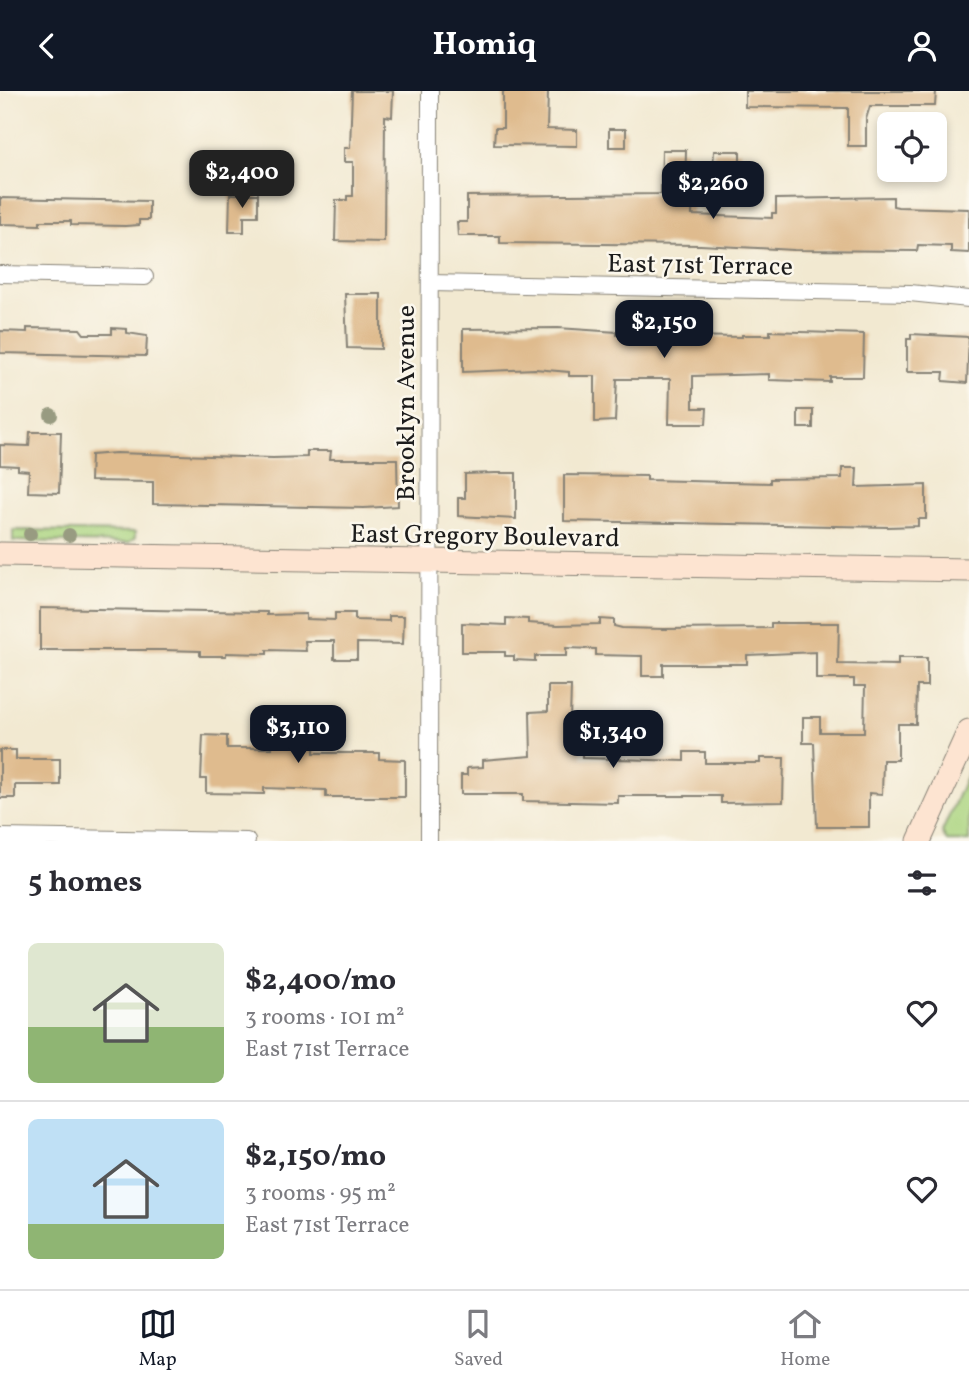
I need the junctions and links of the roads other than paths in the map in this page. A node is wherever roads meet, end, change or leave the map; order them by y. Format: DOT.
graph roads {
  1 [pos="430,91"];
  2 [pos="0,274"];
  3 [pos="145,277"];
  4 [pos="430,283"];
  5 [pos="969,299"];
  6 [pos="0,554"];
  7 [pos="430,563"];
  8 [pos="969,570"];
  9 [pos="969,731"];
  10 [pos="0,837"];
  11 [pos="247,841"];
  12 [pos="429,841"];
  13 [pos="919,841"];
  1 -- 4 [label="street, Brooklyn Avenue"];
  2 -- 3 [label="street"];
  4 -- 5 [label="street, East 71st Terrace"];
  4 -- 7 [label="street, Brooklyn Avenue"];
  6 -- 7 [label="main road, East Gregory Boulevard"];
  7 -- 8 [label="main road, East Gregory Boulevard"];
  7 -- 12 [label="street, Brooklyn Avenue"];
  9 -- 13 [label="main road"];
  10 -- 11 [label="street"];
}
